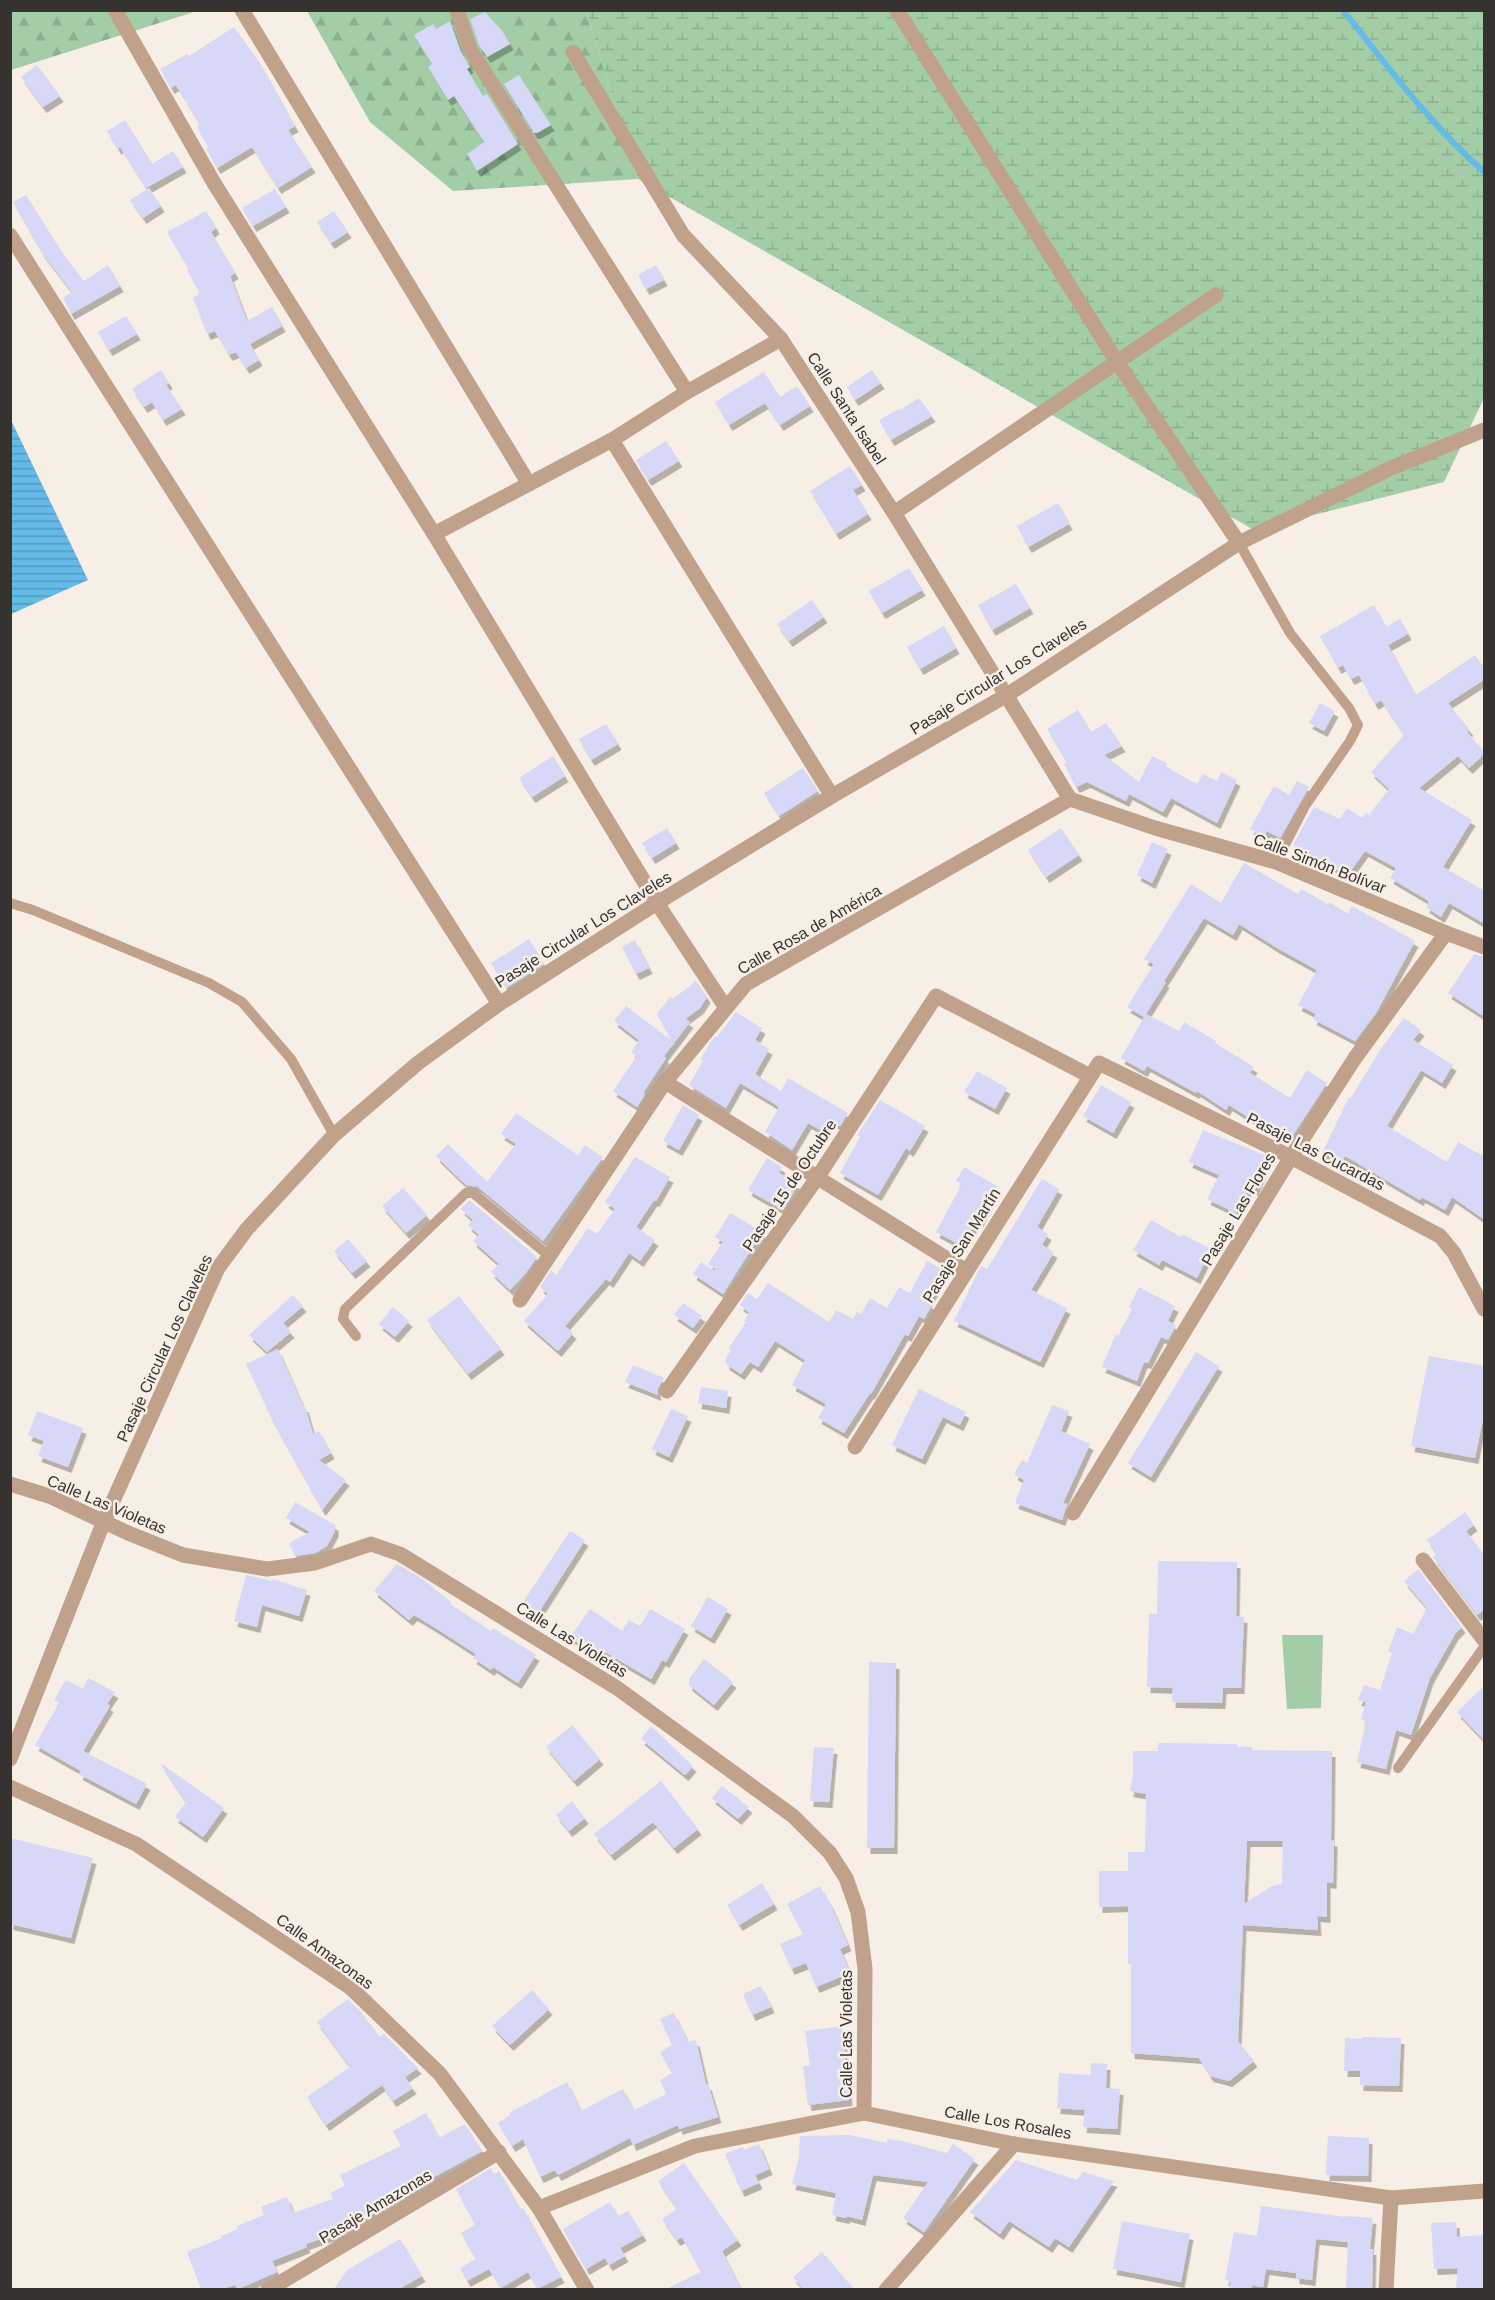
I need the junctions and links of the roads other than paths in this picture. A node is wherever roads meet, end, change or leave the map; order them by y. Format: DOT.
graph roads {
  1 [pos="115,10"];
  2 [pos="242,10"];
  3 [pos="457,10"];
  4 [pos="897,10"];
  5 [pos="573,52"];
  6 [pos="10,235"];
  7 [pos="1216,295"];
  8 [pos="781,339"];
  9 [pos="1117,362"];
  10 [pos="687,392"];
  11 [pos="1485,430"];
  12 [pos="612,440"];
  13 [pos="529,484"];
  14 [pos="894,513"];
  15 [pos="434,534"];
  16 [pos="1239,543"];
  17 [pos="1007,695"];
  18 [pos="832,796"];
  19 [pos="1070,800"];
  20 [pos="1276,862"];
  21 [pos="10,903"];
  22 [pos="657,903"];
  23 [pos="1446,933"];
  24 [pos="1485,947"];
  25 [pos="936,996"];
  26 [pos="499,1004"];
  27 [pos="726,1008"];
  28 [pos="1094,1069"];
  29 [pos="665,1082"];
  30 [pos="334,1135"];
  31 [pos="1291,1157"];
  32 [pos="817,1178"];
  33 [pos="549,1256"];
  34 [pos="965,1270"];
  35 [pos="520,1300"];
  36 [pos="1485,1309"];
  37 [pos="356,1336"];
  38 [pos="668,1391"];
  39 [pos="855,1448"];
  40 [pos="10,1484"];
  41 [pos="1073,1513"];
  42 [pos="104,1521"];
  43 [pos="1423,1560"];
  44 [pos="1485,1640"];
  45 [pos="1485,1647"];
  46 [pos="10,1759"];
  47 [pos="1398,1768"];
  48 [pos="10,1786"];
  49 [pos="864,2113"];
  50 [pos="1014,2144"];
  51 [pos="500,2152"];
  52 [pos="1485,2191"];
  53 [pos="1391,2198"];
  54 [pos="539,2208"];
  55 [pos="268,2289"];
  56 [pos="586,2289"];
  57 [pos="886,2289"];
  58 [pos="1386,2289"];
  1 -- 15 [label="street"];
  2 -- 13 [label="street"];
  3 -- 10 [label="street"];
  4 -- 9 [label="street"];
  5 -- 8 [label="street, Calle Santa Isabel"];
  6 -- 26 [label="street"];
  7 -- 9 [label="street"];
  8 -- 10 [label="street"];
  8 -- 14 [label="street, Calle Santa Isabel"];
  9 -- 14 [label="street"];
  9 -- 16 [label="street"];
  10 -- 12 [label="street"];
  11 -- 16 [label="street, Pasaje Circular Los Claveles"];
  12 -- 13 [label="street"];
  12 -- 18 [label="street"];
  13 -- 15 [label="street"];
  14 -- 17 [label="street, Calle Santa Isabel"];
  15 -- 22 [label="street"];
  16 -- 17 [label="street, Pasaje Circular Los Claveles"];
  16 -- 20 [label="lane"];
  17 -- 18 [label="street, Pasaje Circular Los Claveles"];
  17 -- 19 [label="street, Calle Santa Isabel"];
  18 -- 22 [label="street, Pasaje Circular Los Claveles"];
  19 -- 20 [label="street, Calle Simón Bolívar"];
  19 -- 27 [label="street, Calle Rosa de América"];
  20 -- 23 [label="street, Calle Simón Bolívar"];
  21 -- 30 [label="lane"];
  22 -- 26 [label="street, Pasaje Circular Los Claveles"];
  22 -- 27 [label="street"];
  23 -- 24 [label="street, Calle Simón Bolívar"];
  23 -- 31 [label="street, Pasaje Las Flores"];
  25 -- 28 [label="street, Pasaje Las Cucardas"];
  25 -- 32 [label="street, Pasaje 15 de Octubre"];
  26 -- 30 [label="street, Pasaje Circular Los Claveles"];
  27 -- 29 [label="street, Calle Rosa de América"];
  28 -- 31 [label="street, Pasaje Las Cucardas"];
  28 -- 34 [label="street, Pasaje San Martín"];
  29 -- 32 [label="street"];
  29 -- 33 [label="street, Calle Rosa de América"];
  30 -- 42 [label="street, Pasaje Circular Los Claveles"];
  31 -- 36 [label="street, Pasaje Las Cucardas"];
  31 -- 41 [label="street, Pasaje Las Flores"];
  32 -- 34 [label="street"];
  32 -- 38 [label="street, Pasaje 15 de Octubre"];
  33 -- 35 [label="street, Calle Rosa de América"];
  33 -- 37 [label="lane"];
  34 -- 39 [label="street, Pasaje San Martín"];
  40 -- 42 [label="street, Calle Las Violetas"];
  42 -- 46 [label="street, Pasaje Circular Los Claveles"];
  42 -- 49 [label="street, Calle Las Violetas"];
  43 -- 44 [label="street"];
  45 -- 47 [label="lane"];
  48 -- 51 [label="street, Calle Amazonas"];
  49 -- 50 [label="street, Calle Los Rosales"];
  49 -- 54 [label="street, Calle Los Rosales"];
  50 -- 53 [label="street, Calle Los Rosales"];
  50 -- 57 [label="street"];
  51 -- 54 [label="street, Calle Amazonas"];
  51 -- 55 [label="street, Pasaje Amazonas"];
  52 -- 53 [label="street, Calle Los Rosales"];
  53 -- 58 [label="street"];
  54 -- 56 [label="street, Calle Amazonas"];
}
